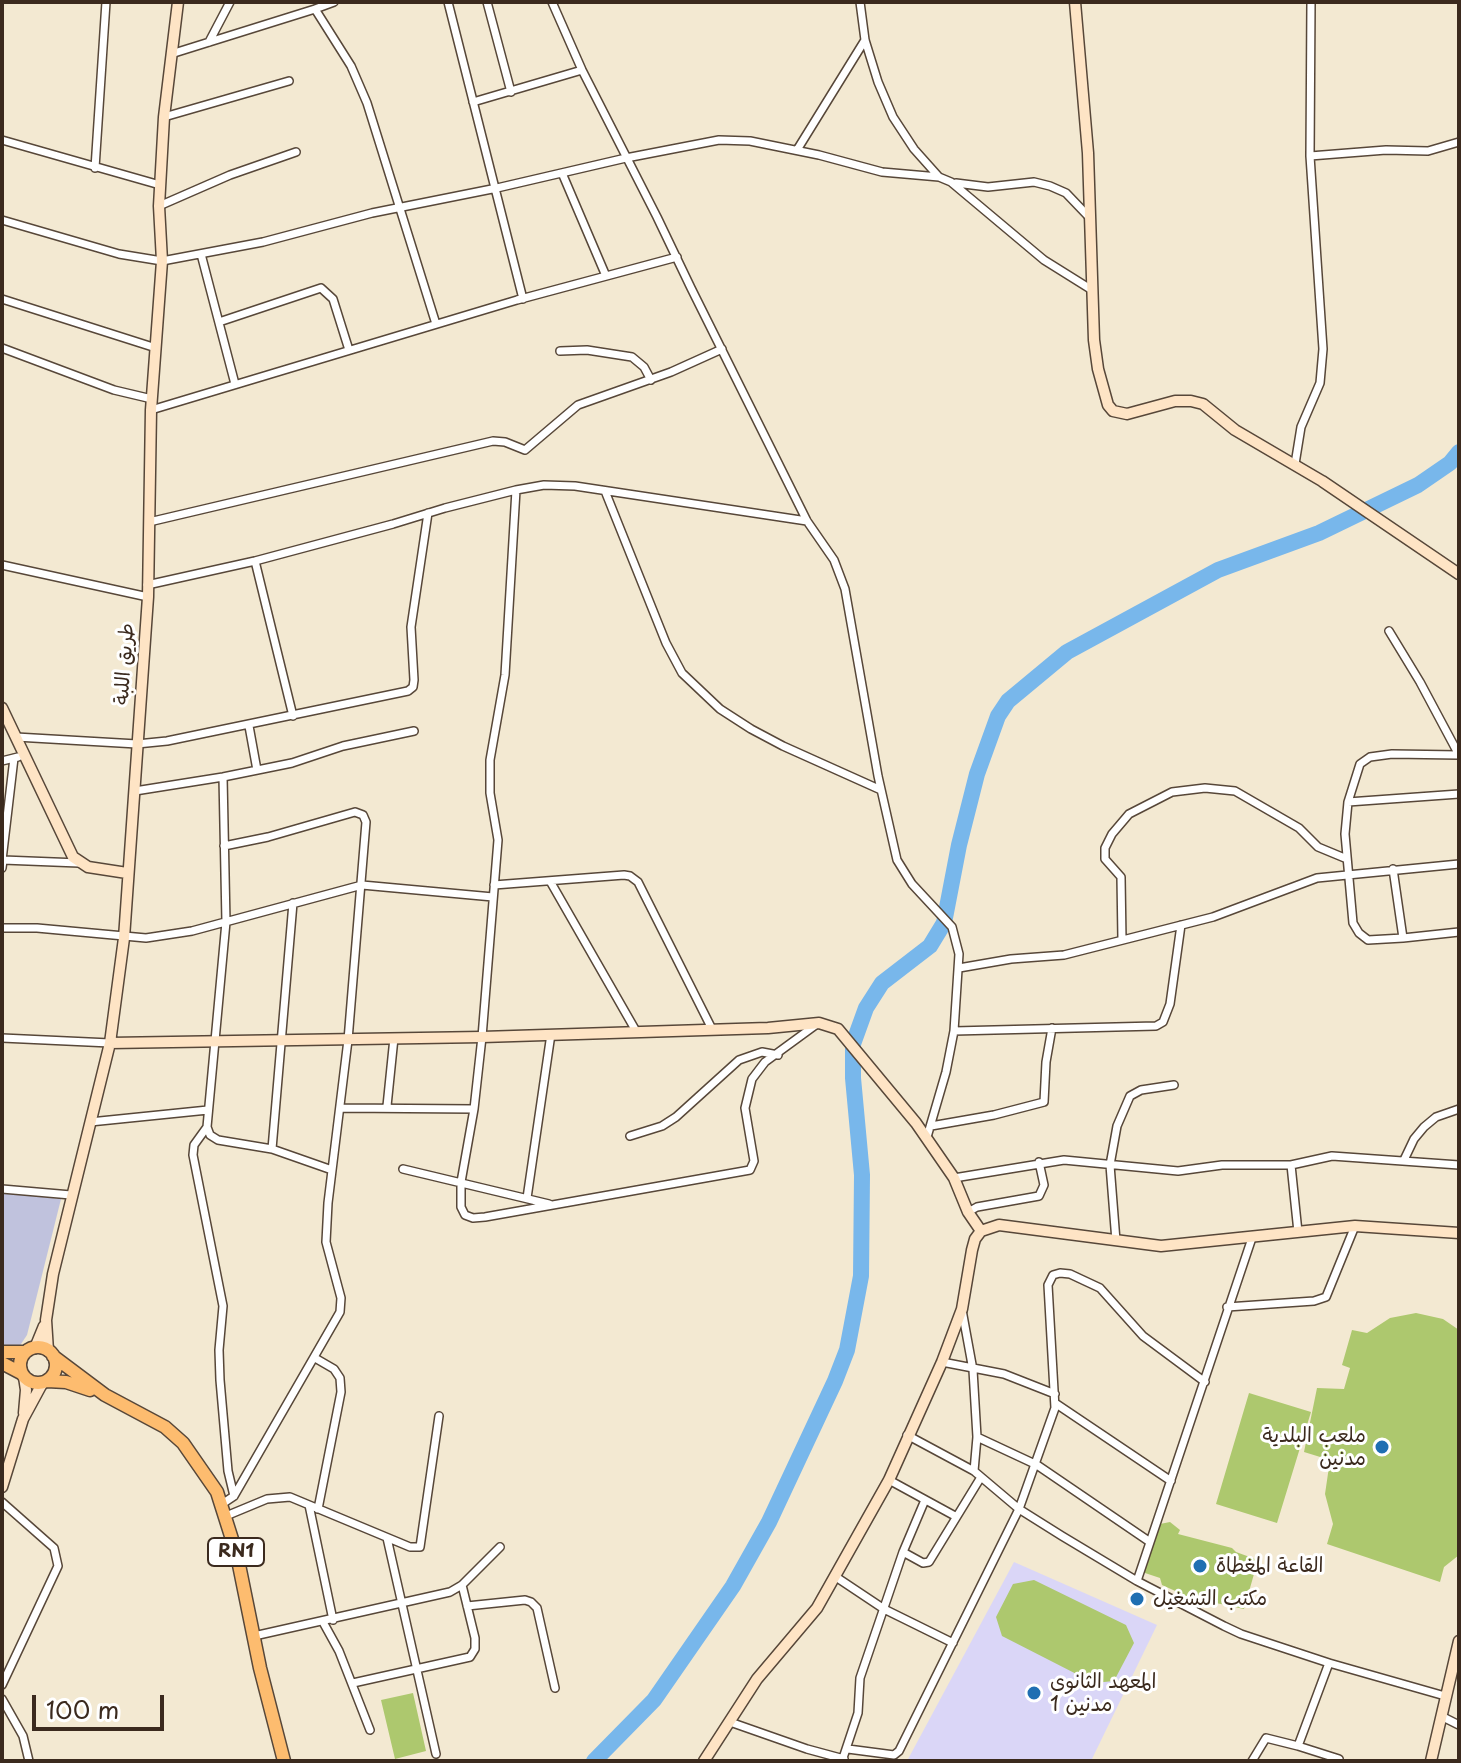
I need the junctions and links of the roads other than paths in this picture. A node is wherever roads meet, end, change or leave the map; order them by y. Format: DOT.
graph roads {
  1 [pos="106,2"];
  2 [pos="178,2"];
  3 [pos="230,2"];
  4 [pos="334,2"];
  5 [pos="448,2"];
  6 [pos="487,2"];
  7 [pos="552,2"];
  8 [pos="860,2"];
  9 [pos="1075,2"];
  10 [pos="1311,2"];
  11 [pos="315,9"];
  12 [pos="865,40"];
  13 [pos="209,42"];
  14 [pos="171,54"];
  15 [pos="582,70"];
  16 [pos="289,81"];
  17 [pos="511,92"];
  18 [pos="473,102"];
  19 [pos="164,117"];
  20 [pos="2,140"];
  21 [pos="1459,142"];
  22 [pos="797,150"];
  23 [pos="296,152"];
  24 [pos="1310,156"];
  25 [pos="626,158"];
  26 [pos="95,168"];
  27 [pos="562,173"];
  28 [pos="939,177"];
  29 [pos="951,182"];
  30 [pos="160,185"];
  31 [pos="497,188"];
  32 [pos="159,206"];
  33 [pos="400,207"];
  34 [pos="1089,217"];
  35 [pos="2,220"];
  36 [pos="201,254"];
  37 [pos="677,257"];
  38 [pos="162,261"];
  39 [pos="606,276"];
  40 [pos="1092,290"];
  41 [pos="2,299"];
  42 [pos="523,299"];
  43 [pos="219,322"];
  44 [pos="436,324"];
  45 [pos="2,348"];
  46 [pos="156,348"];
  47 [pos="722,349"];
  48 [pos="349,350"];
  49 [pos="560,351"];
  50 [pos="651,380"];
  51 [pos="235,384"];
  52 [pos="151,405"];
  53 [pos="1295,464"];
  54 [pos="516,490"];
  55 [pos="605,491"];
  56 [pos="428,513"];
  57 [pos="807,521"];
  58 [pos="149,522"];
  59 [pos="255,561"];
  60 [pos="2,565"];
  61 [pos="1459,574"];
  62 [pos="148,591"];
  63 [pos="1389,631"];
  64 [pos="2,708"];
  65 [pos="293,716"];
  66 [pos="249,726"];
  67 [pos="414,731"];
  68 [pos="16,737"];
  69 [pos="137,744"];
  70 [pos="1459,755"];
  71 [pos="19,756"];
  72 [pos="2,761"];
  73 [pos="257,770"];
  74 [pos="223,777"];
  75 [pos="881,790"];
  76 [pos="135,791"];
  77 [pos="1459,794"];
  78 [pos="1348,802"];
  79 [pos="224,846"];
  80 [pos="1347,859"];
  81 [pos="2,860"];
  82 [pos="79,863"];
  83 [pos="1459,864"];
  84 [pos="2,868"];
  85 [pos="1393,869"];
  86 [pos="127,873"];
  87 [pos="1347,874"];
  88 [pos="550,881"];
  89 [pos="362,885"];
  90 [pos="494,885"];
  91 [pos="493,897"];
  92 [pos="293,903"];
  93 [pos="226,922"];
  94 [pos="1181,925"];
  95 [pos="2,928"];
  96 [pos="1459,932"];
  97 [pos="124,938"];
  98 [pos="1403,938"];
  99 [pos="1122,940"];
  100 [pos="959,968"];
  101 [pos="819,1023"];
  102 [pos="1052,1028"];
  103 [pos="712,1029"];
  104 [pos="636,1031"];
  105 [pos="954,1031"];
  106 [pos="551,1034"];
  107 [pos="482,1037"];
  108 [pos="2,1038"];
  109 [pos="394,1038"];
  110 [pos="348,1040"];
  111 [pos="283,1041"];
  112 [pos="215,1042"];
  113 [pos="110,1043"];
  114 [pos="778,1055"];
  115 [pos="1174,1085"];
  116 [pos="387,1106"];
  117 [pos="341,1108"];
  118 [pos="474,1109"];
  119 [pos="1459,1109"];
  120 [pos="208,1110"];
  121 [pos="90,1122"];
  122 [pos="207,1127"];
  123 [pos="929,1131"];
  124 [pos="630,1136"];
  125 [pos="272,1149"];
  126 [pos="1404,1160"];
  127 [pos="1039,1162"];
  128 [pos="1110,1165"];
  129 [pos="1291,1165"];
  130 [pos="1459,1165"];
  131 [pos="403,1169"];
  132 [pos="332,1170"];
  133 [pos="954,1178"];
  134 [pos="461,1182"];
  135 [pos="2,1189"];
  136 [pos="71,1195"];
  137 [pos="527,1198"];
  138 [pos="551,1204"];
  139 [pos="968,1212"];
  140 [pos="1355,1226"];
  141 [pos="981,1231"];
  142 [pos="1298,1232"];
  143 [pos="1459,1233"];
  144 [pos="1252,1238"];
  145 [pos="1116,1241"];
  146 [pos="1227,1307"];
  147 [pos="962,1309"];
  148 [pos="2,1352"];
  149 [pos="40,1352"];
  150 [pos="315,1358"];
  151 [pos="942,1362"];
  152 [pos="2,1363"];
  153 [pos="972,1367"];
  154 [pos="22,1375"];
  155 [pos="45,1382"];
  156 [pos="1205,1382"];
  157 [pos="105,1395"];
  158 [pos="1055,1398"];
  159 [pos="439,1416"];
  160 [pos="23,1419"];
  161 [pos="907,1435"];
  162 [pos="977,1437"];
  163 [pos="1037,1465"];
  164 [pos="974,1471"];
  165 [pos="981,1477"];
  166 [pos="889,1480"];
  167 [pos="1171,1481"];
  168 [pos="2,1487"];
  169 [pos="234,1496"];
  170 [pos="925,1500"];
  171 [pos="2,1502"];
  172 [pos="309,1505"];
  173 [pos="318,1509"];
  174 [pos="1019,1509"];
  175 [pos="224,1510"];
  176 [pos="955,1516"];
  177 [pos="387,1538"];
  178 [pos="1150,1542"];
  179 [pos="500,1547"];
  180 [pos="903,1552"];
  181 [pos="836,1577"];
  182 [pos="1137,1581"];
  183 [pos="462,1585"];
  184 [pos="402,1603"];
  185 [pos="467,1606"];
  186 [pos="884,1609"];
  187 [pos="333,1620"];
  188 [pos="323,1622"];
  189 [pos="254,1636"];
  190 [pos="1459,1641"];
  191 [pos="953,1643"];
  192 [pos="1329,1663"];
  193 [pos="416,1667"];
  194 [pos="353,1683"];
  195 [pos="2,1685"];
  196 [pos="555,1688"];
  197 [pos="1445,1696"];
  198 [pos="2,1699"];
  199 [pos="1441,1716"];
  200 [pos="730,1722"];
  201 [pos="1459,1725"];
  202 [pos="370,1730"];
  203 [pos="1298,1746"];
  204 [pos="848,1749"];
  205 [pos="436,1754"];
  206 [pos="843,1760"];
  207 [pos="1341,1760"];
  208 [pos="29,1761"];
  209 [pos="284,1761"];
  210 [pos="704,1761"];
  211 [pos="1252,1761"];
  212 [pos="1431,1761"];
  1 -- 26 [label="street"];
  2 -- 14 [label="street, طريق اللبة"];
  3 -- 13 [label="street"];
  4 -- 11 [label="street"];
  5 -- 18 [label="street"];
  6 -- 17 [label="street"];
  7 -- 15 [label="street"];
  8 -- 12 [label="street"];
  9 -- 34 [label="street"];
  10 -- 24 [label="street"];
  11 -- 13 [label="street"];
  11 -- 33 [label="street"];
  12 -- 22 [label="street"];
  12 -- 28 [label="street"];
  13 -- 14 [label="street"];
  14 -- 19 [label="street, طريق اللبة"];
  15 -- 17 [label="street"];
  15 -- 25 [label="street"];
  16 -- 19 [label="street"];
  17 -- 18 [label="street"];
  18 -- 31 [label="street"];
  19 -- 30 [label="street, طريق اللبة"];
  20 -- 26 [label="street"];
  21 -- 24 [label="street"];
  22 -- 25 [label="street"];
  22 -- 28 [label="street"];
  23 -- 32 [label="street"];
  24 -- 53 [label="street"];
  25 -- 27 [label="street"];
  25 -- 37 [label="street"];
  26 -- 30 [label="street"];
  27 -- 31 [label="street"];
  27 -- 39 [label="street"];
  28 -- 29 [label="street"];
  29 -- 34 [label="street"];
  29 -- 40 [label="street"];
  30 -- 32 [label="street, طريق اللبة"];
  31 -- 33 [label="street"];
  31 -- 42 [label="street"];
  32 -- 38 [label="street, طريق اللبة"];
  33 -- 36 [label="street"];
  33 -- 44 [label="street"];
  34 -- 40 [label="street"];
  35 -- 38 [label="street"];
  36 -- 38 [label="street"];
  36 -- 43 [label="street"];
  37 -- 39 [label="street"];
  37 -- 47 [label="street"];
  38 -- 46 [label="street, طريق اللبة"];
  39 -- 42 [label="street"];
  40 -- 53 [label="street"];
  41 -- 46 [label="street"];
  42 -- 44 [label="street"];
  43 -- 48 [label="street"];
  43 -- 51 [label="street"];
  44 -- 48 [label="street"];
  45 -- 52 [label="street"];
  46 -- 52 [label="street, طريق اللبة"];
  47 -- 50 [label="street"];
  47 -- 57 [label="street"];
  48 -- 51 [label="street"];
  49 -- 50 [label="street"];
  50 -- 58 [label="street"];
  51 -- 52 [label="street"];
  52 -- 58 [label="street, طريق اللبة"];
  53 -- 61 [label="street"];
  54 -- 55 [label="street"];
  54 -- 56 [label="street"];
  54 -- 90 [label="street"];
  55 -- 57 [label="street"];
  55 -- 75 [label="street"];
  56 -- 59 [label="street"];
  56 -- 65 [label="street"];
  57 -- 75 [label="street"];
  58 -- 62 [label="street, طريق اللبة"];
  59 -- 62 [label="street"];
  59 -- 65 [label="street"];
  60 -- 62 [label="street"];
  62 -- 69 [label="street, طريق اللبة"];
  63 -- 70 [label="street"];
  64 -- 68 [label="street"];
  65 -- 66 [label="street"];
  66 -- 69 [label="street"];
  66 -- 73 [label="street"];
  67 -- 73 [label="street"];
  68 -- 69 [label="street"];
  68 -- 71 [label="street"];
  69 -- 76 [label="street, طريق اللبة"];
  70 -- 78 [label="street"];
  71 -- 72 [label="street"];
  71 -- 81 [label="street"];
  71 -- 82 [label="street"];
  73 -- 74 [label="street"];
  74 -- 76 [label="street"];
  74 -- 79 [label="street"];
  75 -- 100 [label="street"];
  76 -- 86 [label="street, طريق اللبة"];
  77 -- 78 [label="street"];
  78 -- 80 [label="street"];
  79 -- 89 [label="street"];
  79 -- 93 [label="street"];
  80 -- 87 [label="street"];
  80 -- 99 [label="street"];
  81 -- 82 [label="street"];
  81 -- 84 [label="street"];
  82 -- 86 [label="street"];
  83 -- 85 [label="street"];
  85 -- 87 [label="street"];
  85 -- 98 [label="street"];
  86 -- 97 [label="street, طريق اللبة"];
  87 -- 94 [label="street"];
  87 -- 98 [label="street"];
  88 -- 90 [label="street"];
  88 -- 103 [label="street"];
  88 -- 104 [label="street"];
  89 -- 91 [label="street"];
  89 -- 92 [label="street"];
  89 -- 110 [label="street"];
  90 -- 91 [label="street"];
  91 -- 107 [label="street"];
  92 -- 93 [label="street"];
  92 -- 111 [label="street"];
  93 -- 97 [label="street"];
  93 -- 112 [label="street"];
  94 -- 99 [label="street"];
  94 -- 102 [label="street"];
  95 -- 97 [label="street"];
  96 -- 98 [label="street"];
  97 -- 113 [label="street, طريق اللبة"];
  99 -- 100 [label="street"];
  100 -- 105 [label="street"];
  101 -- 103 [label="street"];
  101 -- 114 [label="street"];
  101 -- 123 [label="street"];
  102 -- 105 [label="street"];
  102 -- 123 [label="street"];
  103 -- 104 [label="street"];
  104 -- 106 [label="street"];
  105 -- 123 [label="street"];
  106 -- 107 [label="street"];
  106 -- 137 [label="street"];
  107 -- 109 [label="street"];
  107 -- 118 [label="street"];
  108 -- 113 [label="street"];
  109 -- 110 [label="street"];
  109 -- 116 [label="street"];
  110 -- 111 [label="street"];
  110 -- 117 [label="street"];
  111 -- 112 [label="street"];
  111 -- 125 [label="street"];
  112 -- 113 [label="street"];
  112 -- 120 [label="street"];
  113 -- 121 [label="street, طريق اللبة"];
  114 -- 124 [label="street"];
  114 -- 138 [label="street"];
  115 -- 128 [label="street"];
  116 -- 117 [label="street"];
  116 -- 118 [label="street"];
  117 -- 132 [label="street"];
  118 -- 134 [label="street"];
  119 -- 126 [label="street"];
  120 -- 121 [label="street"];
  120 -- 122 [label="street"];
  121 -- 136 [label="street, طريق اللبة"];
  122 -- 125 [label="street"];
  122 -- 169 [label="street"];
  123 -- 133 [label="street"];
  125 -- 132 [label="street"];
  126 -- 129 [label="street"];
  126 -- 130 [label="street"];
  127 -- 128 [label="street"];
  127 -- 133 [label="street"];
  127 -- 139 [label="street"];
  128 -- 129 [label="street"];
  128 -- 145 [label="street"];
  129 -- 142 [label="street"];
  131 -- 134 [label="street"];
  132 -- 150 [label="street"];
  133 -- 139 [label="street"];
  134 -- 137 [label="street"];
  134 -- 138 [label="street"];
  135 -- 136 [label="street"];
  136 -- 149 [label="street, طريق اللبة"];
  137 -- 138 [label="street"];
  139 -- 141 [label="street"];
  140 -- 142 [label="street"];
  140 -- 143 [label="street"];
  140 -- 146 [label="street"];
  141 -- 145 [label="street"];
  141 -- 147 [label="street"];
  142 -- 144 [label="street"];
  144 -- 145 [label="street"];
  144 -- 146 [label="street"];
  146 -- 156 [label="street"];
  147 -- 151 [label="street"];
  147 -- 153 [label="street"];
  148 -- 149 [label="main road"];
  149 -- 154 [label="main road"];
  149 -- 155 [label="main road"];
  149 -- 157 [label="main road, RN1"];
  150 -- 169 [label="street"];
  150 -- 173 [label="street"];
  151 -- 153 [label="street"];
  151 -- 161 [label="street"];
  152 -- 154 [label="main road, RN1"];
  153 -- 158 [label="street"];
  153 -- 162 [label="street"];
  154 -- 155 [label="main road, RN1"];
  154 -- 160 [label="street"];
  155 -- 157 [label="main road, RN1"];
  155 -- 160 [label="street"];
  156 -- 158 [label="street"];
  156 -- 167 [label="street"];
  157 -- 175 [label="main road, RN1"];
  158 -- 163 [label="street"];
  158 -- 167 [label="street"];
  159 -- 177 [label="street"];
  160 -- 168 [label="street"];
  161 -- 164 [label="street"];
  161 -- 166 [label="street"];
  162 -- 163 [label="street"];
  162 -- 164 [label="street"];
  163 -- 174 [label="street"];
  163 -- 178 [label="street"];
  164 -- 165 [label="street"];
  165 -- 174 [label="street"];
  165 -- 176 [label="street"];
  166 -- 170 [label="street"];
  166 -- 181 [label="street"];
  167 -- 178 [label="street"];
  169 -- 175 [label="street"];
  170 -- 176 [label="street"];
  170 -- 180 [label="street"];
  171 -- 195 [label="street"];
  172 -- 173 [label="street"];
  172 -- 175 [label="street"];
  172 -- 187 [label="street"];
  173 -- 177 [label="street"];
  174 -- 182 [label="street"];
  174 -- 191 [label="street"];
  175 -- 189 [label="main road, RN1"];
  176 -- 180 [label="street"];
  177 -- 184 [label="street"];
  178 -- 182 [label="street"];
  179 -- 183 [label="street"];
  180 -- 186 [label="street"];
  181 -- 186 [label="street"];
  181 -- 200 [label="street"];
  182 -- 192 [label="street"];
  183 -- 184 [label="street"];
  183 -- 185 [label="street"];
  184 -- 187 [label="street"];
  184 -- 193 [label="street"];
  185 -- 193 [label="street"];
  185 -- 196 [label="street"];
  186 -- 191 [label="street"];
  186 -- 204 [label="street"];
  187 -- 188 [label="street"];
  188 -- 189 [label="street"];
  188 -- 194 [label="street"];
  189 -- 209 [label="main road, RN1"];
  190 -- 197 [label="street"];
  191 -- 204 [label="street"];
  192 -- 197 [label="street"];
  192 -- 203 [label="street"];
  193 -- 194 [label="street"];
  193 -- 205 [label="street"];
  194 -- 202 [label="street"];
  197 -- 199 [label="street"];
  198 -- 208 [label="street"];
  199 -- 201 [label="street"];
  199 -- 212 [label="street"];
  200 -- 206 [label="street"];
  200 -- 210 [label="street"];
  203 -- 207 [label="street"];
  203 -- 211 [label="street"];
  204 -- 206 [label="street"];
}
